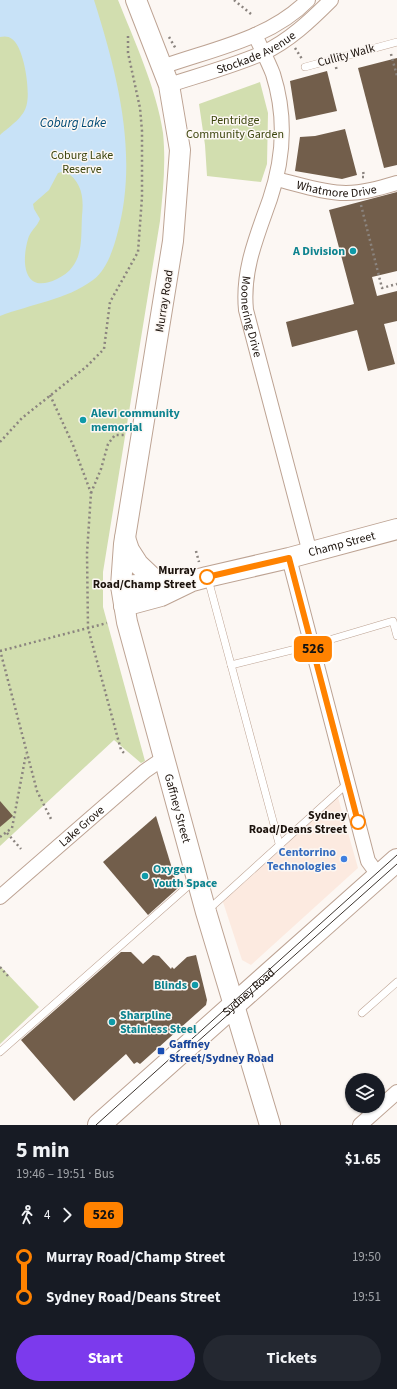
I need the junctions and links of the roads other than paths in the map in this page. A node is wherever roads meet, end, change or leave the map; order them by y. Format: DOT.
graph roads {
  1 [pos="136,0"];
  2 [pos="308,0"];
  3 [pos="331,0"];
  4 [pos="255,35"];
  5 [pos="397,42"];
  6 [pos="263,53"];
  7 [pos="162,67"];
  8 [pos="305,67"];
  9 [pos="169,86"];
  10 [pos="276,179"];
  11 [pos="397,183"];
  12 [pos="397,529"];
  13 [pos="125,538"];
  14 [pos="310,553"];
  15 [pos="289,558"];
  16 [pos="199,574"];
  17 [pos="157,582"];
  18 [pos="121,586"];
  19 [pos="124,606"];
  20 [pos="397,636"];
  21 [pos="312,645"];
  22 [pos="231,665"];
  23 [pos="164,758"];
  24 [pos="348,784"];
  25 [pos="280,847"];
  26 [pos="397,860"];
  27 [pos="378,876"];
  28 [pos="197,878"];
  29 [pos="0,897"];
  30 [pos="206,912"];
  31 [pos="397,982"];
  32 [pos="234,1005"];
  33 [pos="362,1013"];
  34 [pos="0,1052"];
  35 [pos="397,1092"];
  36 [pos="100,1125"];
  37 [pos="270,1125"];
  38 [pos="360,1125"];
  1 -- 7 [label="main road, Murray Road"];
  2 -- 4 [label="street, Stockade Avenue"];
  3 -- 6 [label="street, Stockade Avenue"];
  4 -- 6 [label="street, Moonering Drive"];
  4 -- 7 [label="street, Stockade Avenue"];
  5 -- 8 [label="lane, Cullity Walk"];
  6 -- 9 [label="street, Stockade Avenue"];
  6 -- 10 [label="street, Moonering Drive"];
  7 -- 9 [label="main road, Murray Road"];
  9 -- 13 [label="main road, Murray Road"];
  10 -- 11 [label="street, Whatmore Drive"];
  10 -- 14 [label="street, Moonering Drive"];
  12 -- 14 [label="main road, Champ Street"];
  13 -- 17 [label="main road"];
  13 -- 18 [label="main road, Murray Road"];
  14 -- 15 [label="main road, Champ Street"];
  15 -- 16 [label="main road, Champ Street"];
  15 -- 21 [label="street"];
  16 -- 17 [label="main road, Champ Street"];
  16 -- 19 [label="main road, Champ Street"];
  16 -- 22 [label="lane"];
  17 -- 18 [label="main road, Champ Street"];
  18 -- 19 [label="main road, Murray Road"];
  19 -- 23 [label="main road, Gaffney Street"];
  20 -- 21 [label="lane"];
  21 -- 22 [label="lane"];
  21 -- 24 [label="street"];
  22 -- 25 [label="lane"];
  23 -- 28 [label="main road, Gaffney Street"];
  23 -- 29 [label="street, Lake Grove"];
  24 -- 25 [label="lane"];
  24 -- 27 [label="street"];
  25 -- 30 [label="lane"];
  26 -- 27 [label="highway, Sydney Road"];
  27 -- 32 [label="highway, Sydney Road"];
  28 -- 30 [label="main road, Gaffney Street"];
  28 -- 34 [label="lane"];
  30 -- 32 [label="main road, Gaffney Street"];
  31 -- 33 [label="lane"];
  32 -- 36 [label="highway, Sydney Road"];
  32 -- 37 [label="main road, Gaffney Street"];
  35 -- 38 [label="street"];
}
